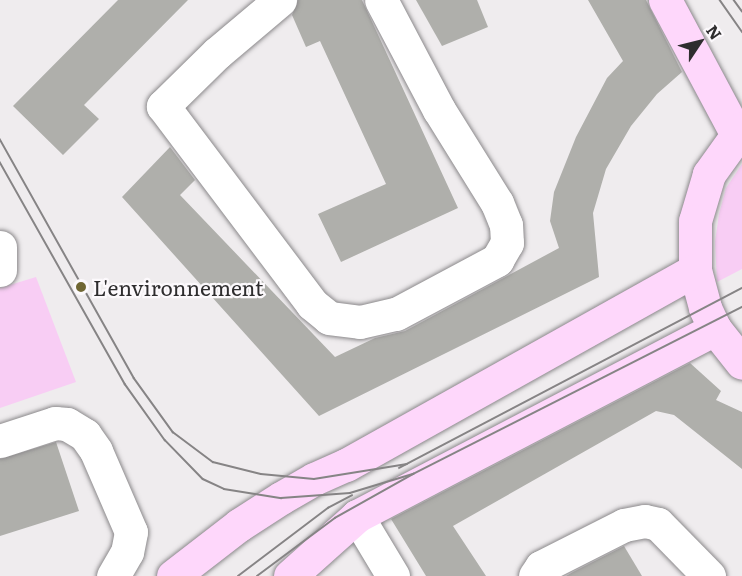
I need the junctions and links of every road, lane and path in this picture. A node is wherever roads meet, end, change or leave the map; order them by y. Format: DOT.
graph roads {
  1 [pos="280,0"];
  2 [pos="381,0"];
  3 [pos="665,0"];
  4 [pos="739,131"];
  5 [pos="0,247"];
  6 [pos="0,270"];
  7 [pos="695,270"];
  8 [pos="716,329"];
  9 [pos="742,363"];
  10 [pos="0,441"];
  11 [pos="357,516"];
  12 [pos="113,576"];
  13 [pos="174,576"];
  14 [pos="290,576"];
  15 [pos="393,576"];
  16 [pos="535,576"];
  17 [pos="709,576"];
  1 -- 2 [label="street"];
  3 -- 4 [label="main road"];
  4 -- 7 [label="main road"];
  5 -- 6 [label="street"];
  7 -- 8 [label="main road"];
  7 -- 13 [label="main road"];
  8 -- 9 [label="main road"];
  8 -- 11 [label="main road"];
  10 -- 12 [label="street"];
  11 -- 14 [label="main road"];
  11 -- 15 [label="street"];
  16 -- 17 [label="street"];
}
